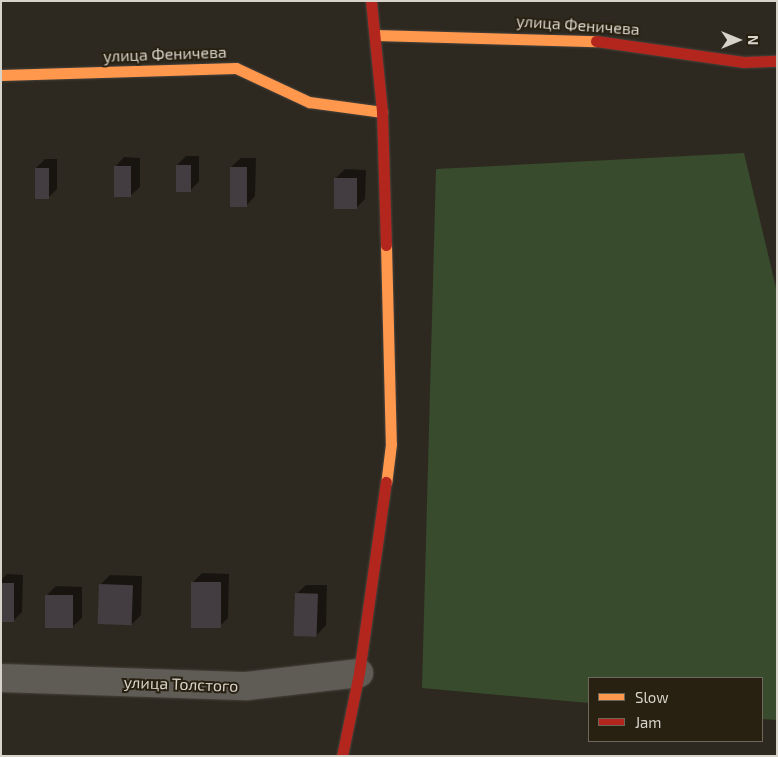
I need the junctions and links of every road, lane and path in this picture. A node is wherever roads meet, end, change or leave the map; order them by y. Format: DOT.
graph roads {
  1 [pos="371,1"];
  2 [pos="375,35"];
  3 [pos="777,61"];
  4 [pos="1,75"];
  5 [pos="382,112"];
  6 [pos="359,673"];
  7 [pos="1,678"];
  8 [pos="342,756"];
  1 -- 2 [label="street"];
  2 -- 3 [label="street, улица Феничева"];
  2 -- 5 [label="street"];
  4 -- 5 [label="street, улица Феничева"];
  5 -- 6 [label="street"];
  6 -- 7 [label="street, улица Толстого"];
  6 -- 8 [label="street"];
}
